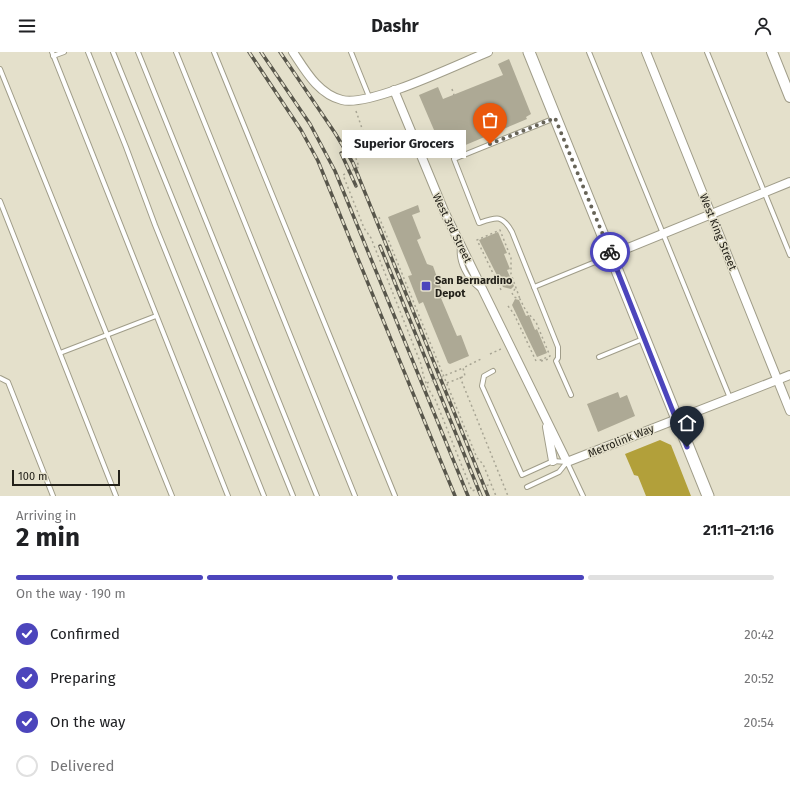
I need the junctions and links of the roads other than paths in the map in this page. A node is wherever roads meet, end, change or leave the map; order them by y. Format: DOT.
graph roads {
  1 [pos="64,52"];
  2 [pos="88,52"];
  3 [pos="114,52"];
  4 [pos="138,52"];
  5 [pos="176,52"];
  6 [pos="214,52"];
  7 [pos="292,52"];
  8 [pos="351,52"];
  9 [pos="488,52"];
  10 [pos="528,52"];
  11 [pos="589,52"];
  12 [pos="646,52"];
  13 [pos="707,52"];
  14 [pos="772,52"];
  15 [pos="52,54"];
  16 [pos="0,69"];
  17 [pos="394,90"];
  18 [pos="790,97"];
  19 [pos="370,99"];
  20 [pos="555,118"];
  21 [pos="790,182"];
  22 [pos="764,192"];
  23 [pos="0,201"];
  24 [pos="711,214"];
  25 [pos="663,232"];
  26 [pos="611,255"];
  27 [pos="790,255"];
  28 [pos="534,287"];
  29 [pos="156,316"];
  30 [pos="107,334"];
  31 [pos="644,339"];
  32 [pos="60,353"];
  33 [pos="599,357"];
  34 [pos="493,371"];
  35 [pos="790,374"];
  36 [pos="0,378"];
  37 [pos="777,380"];
  38 [pos="570,396"];
  39 [pos="730,398"];
  40 [pos="790,411"];
  41 [pos="676,419"];
  42 [pos="546,422"];
  43 [pos="553,461"];
  44 [pos="567,462"];
  45 [pos="527,487"];
  46 [pos="53,496"];
  47 [pos="116,496"];
  48 [pos="172,496"];
  49 [pos="228,496"];
  50 [pos="264,496"];
  51 [pos="293,496"];
  52 [pos="317,496"];
  53 [pos="355,496"];
  54 [pos="395,496"];
  55 [pos="583,496"];
  56 [pos="708,496"];
  1 -- 15 [label="lane"];
  2 -- 50 [label="lane"];
  3 -- 51 [label="lane"];
  4 -- 52 [label="lane"];
  5 -- 53 [label="lane"];
  6 -- 54 [label="lane"];
  7 -- 19 [label="street"];
  8 -- 19 [label="lane"];
  9 -- 17 [label="street"];
  10 -- 20 [label="main road"];
  11 -- 25 [label="lane"];
  12 -- 24 [label="street, West King Street"];
  13 -- 22 [label="lane"];
  14 -- 18 [label="street"];
  15 -- 29 [label="lane"];
  16 -- 30 [label="lane"];
  17 -- 19 [label="street"];
  17 -- 42 [label="street, West 3rd Street"];
  20 -- 26 [label="main road"];
  20 -- 28 [label="lane"];
  21 -- 22 [label="street"];
  22 -- 24 [label="street"];
  22 -- 27 [label="lane"];
  23 -- 32 [label="lane"];
  24 -- 25 [label="street"];
  24 -- 37 [label="street, West King Street"];
  25 -- 26 [label="street"];
  25 -- 39 [label="lane"];
  26 -- 28 [label="lane"];
  26 -- 31 [label="main road"];
  28 -- 38 [label="lane"];
  29 -- 30 [label="lane"];
  29 -- 49 [label="lane"];
  30 -- 32 [label="lane"];
  30 -- 48 [label="lane"];
  31 -- 33 [label="lane"];
  31 -- 41 [label="main road"];
  32 -- 47 [label="lane"];
  34 -- 43 [label="lane, Metrolink Way"];
  35 -- 37 [label="street, Metrolink Way"];
  36 -- 46 [label="lane"];
  37 -- 39 [label="street, Metrolink Way"];
  37 -- 40 [label="street, West King Street"];
  39 -- 41 [label="street, Metrolink Way"];
  41 -- 44 [label="street, Metrolink Way"];
  41 -- 56 [label="main road"];
  42 -- 43 [label="street"];
  42 -- 44 [label="street, West 3rd Street"];
  43 -- 44 [label="lane, Metrolink Way"];
  44 -- 45 [label="lane, Metrolink Way"];
  44 -- 55 [label="lane, West 3rd Street"];
}
